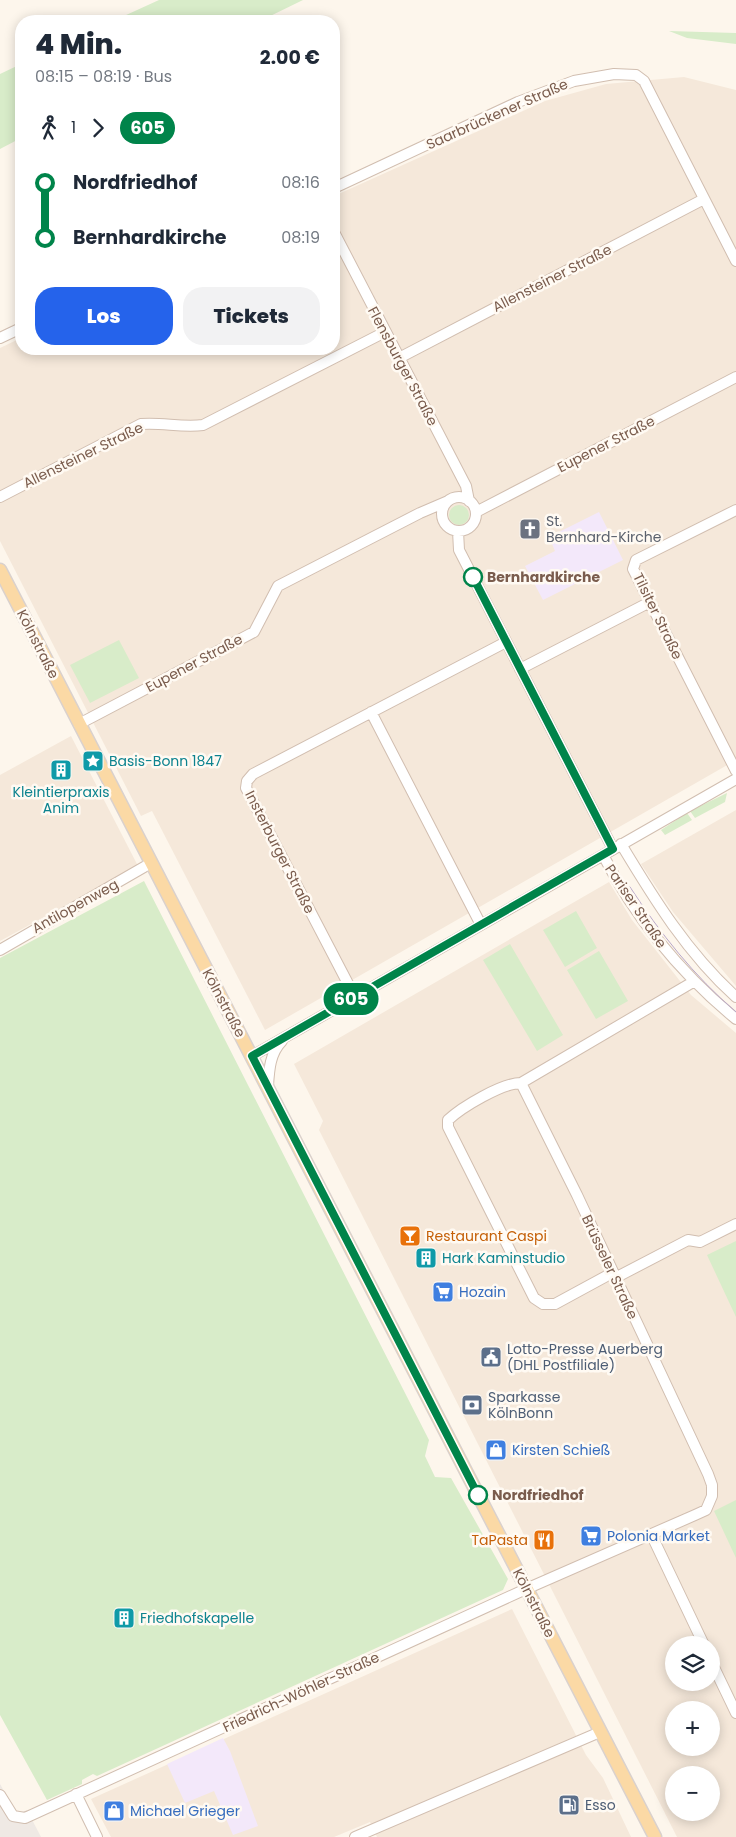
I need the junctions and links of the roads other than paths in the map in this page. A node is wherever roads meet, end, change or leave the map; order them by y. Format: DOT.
graph roads {
  1 [pos="340,185"];
  2 [pos="704,199"];
  3 [pos="340,244"];
  4 [pos="736,261"];
  5 [pos="15,331"];
  6 [pos="385,332"];
  7 [pos="0,338"];
  8 [pos="340,355"];
  9 [pos="340,355"];
  10 [pos="399,358"];
  11 [pos="736,377"];
  12 [pos="0,497"];
  13 [pos="448,501"];
  14 [pos="469,501"];
  15 [pos="736,510"];
  16 [pos="476,512"];
  17 [pos="458,531"];
  18 [pos="0,570"];
  19 [pos="650,602"];
  20 [pos="506,642"];
  21 [pos="520,669"];
  22 [pos="371,712"];
  23 [pos="79,724"];
  24 [pos="736,771"];
  25 [pos="736,779"];
  26 [pos="617,846"];
  27 [pos="603,855"];
  28 [pos="151,864"];
  29 [pos="481,924"];
  30 [pos="0,950"];
  31 [pos="693,982"];
  32 [pos="355,997"];
  33 [pos="736,997"];
  34 [pos="736,1019"];
  35 [pos="287,1036"];
  36 [pos="252,1056"];
  37 [pos="521,1082"];
  38 [pos="268,1086"];
  39 [pos="736,1224"];
  40 [pos="614,1275"];
  41 [pos="652,1536"];
  42 [pos="526,1589"];
  43 [pos="700,1636"];
  44 [pos="720,1680"];
  45 [pos="736,1713"];
  46 [pos="600,1732"];
  47 [pos="76,1794"];
  48 [pos="0,1795"];
  49 [pos="367,1834"];
  50 [pos="97,1837"];
  51 [pos="355,1837"];
  52 [pos="655,1837"];
  1 -- 2 [label="street, Saarbrückener Straße"];
  2 -- 4 [label="street, Saarbrückener Straße"];
  2 -- 10 [label="street, Allensteiner Straße"];
  3 -- 6 [label="street, Flensburger Straße"];
  5 -- 7 [label="street"];
  6 -- 8 [label="street, Allensteiner Straße"];
  6 -- 10 [label="street, Flensburger Straße"];
  9 -- 12 [label="street, Allensteiner Straße"];
  10 -- 14 [label="street, Flensburger Straße"];
  11 -- 16 [label="street, Eupener Straße"];
  13 -- 14 [label="street"];
  13 -- 17 [label="street"];
  13 -- 23 [label="street, Eupener Straße"];
  14 -- 16 [label="street"];
  15 -- 19 [label="street, Tilsiter Straße"];
  16 -- 17 [label="street"];
  17 -- 20 [label="street"];
  18 -- 23 [label="main road, Kölnstraße"];
  19 -- 21 [label="street"];
  19 -- 24 [label="street, Tilsiter Straße"];
  20 -- 21 [label="street"];
  20 -- 22 [label="street, Insterburger Straße"];
  21 -- 26 [label="street"];
  22 -- 29 [label="street"];
  22 -- 32 [label="street, Insterburger Straße"];
  23 -- 28 [label="main road, Kölnstraße"];
  25 -- 26 [label="street"];
  26 -- 27 [label="street"];
  26 -- 33 [label="street, Pariser Straße"];
  27 -- 29 [label="street"];
  27 -- 31 [label="street, Pariser Straße"];
  28 -- 30 [label="street, Antilopenweg"];
  28 -- 36 [label="main road, Kölnstraße"];
  29 -- 32 [label="street"];
  31 -- 34 [label="street, Pariser Straße"];
  31 -- 37 [label="street"];
  32 -- 35 [label="street"];
  35 -- 36 [label="street"];
  35 -- 38 [label="street"];
  36 -- 38 [label="main road, Kölnstraße"];
  37 -- 40 [label="street, Brüsseler Straße"];
  37 -- 40 [label="street"];
  38 -- 42 [label="main road, Kölnstraße"];
  39 -- 40 [label="street"];
  40 -- 41 [label="street, Brüsseler Straße"];
  41 -- 42 [label="street, Brüsseler Straße"];
  41 -- 43 [label="street"];
  42 -- 46 [label="main road, Kölnstraße"];
  42 -- 47 [label="street, Friedrich-Wöhler-Straße"];
  44 -- 45 [label="street"];
  46 -- 49 [label="street"];
  46 -- 52 [label="main road, Kölnstraße"];
  47 -- 48 [label="street, Friedrich-Wöhler-Straße"];
  47 -- 50 [label="street"];
  49 -- 51 [label="street"];
}
